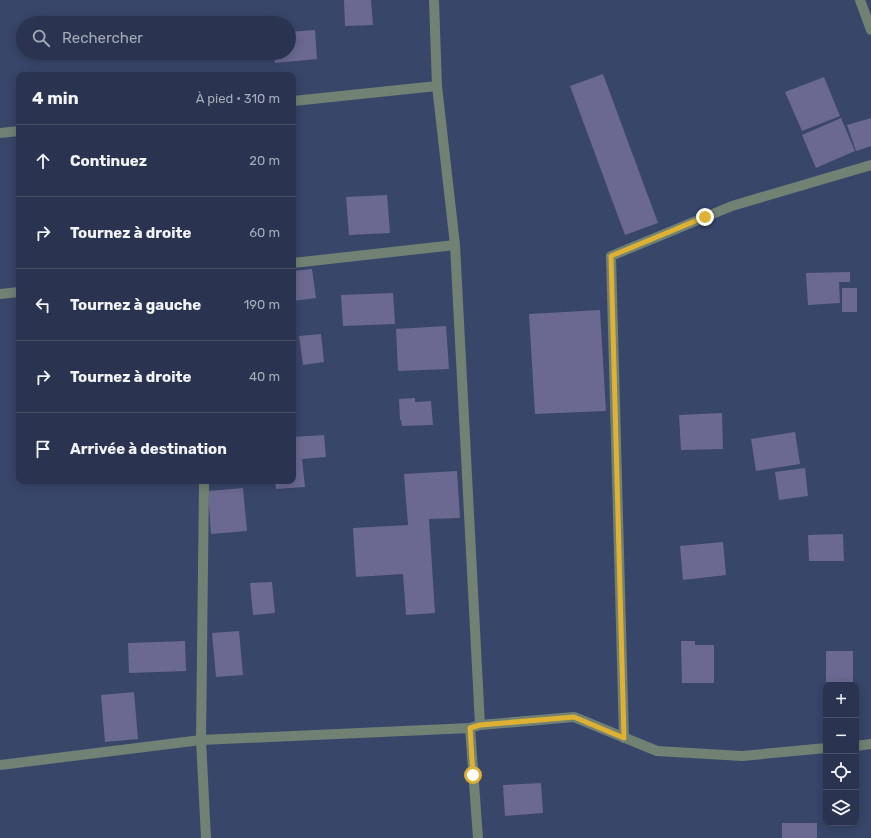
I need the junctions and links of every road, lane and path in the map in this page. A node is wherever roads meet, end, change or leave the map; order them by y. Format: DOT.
graph roads {
  1 [pos="434,0"];
  2 [pos="860,0"];
  3 [pos="871,30"];
  4 [pos="437,86"];
  5 [pos="296,101"];
  6 [pos="16,131"];
  7 [pos="0,133"];
  8 [pos="871,165"];
  9 [pos="455,245"];
  10 [pos="296,263"];
  11 [pos="16,292"];
  12 [pos="0,294"];
  13 [pos="204,484"];
  14 [pos="480,725"];
  15 [pos="470,728"];
  16 [pos="624,738"];
  17 [pos="201,740"];
  18 [pos="871,744"];
  19 [pos="859,746"];
  20 [pos="823,748"];
  21 [pos="0,765"];
  22 [pos="206,838"];
  23 [pos="478,838"];
  1 -- 4 [label="street"];
  2 -- 3 [label="street"];
  4 -- 5 [label="street"];
  4 -- 9 [label="street"];
  6 -- 7 [label="street"];
  8 -- 16 [label="street"];
  9 -- 10 [label="street"];
  9 -- 14 [label="street"];
  11 -- 12 [label="street"];
  13 -- 17 [label="street"];
  14 -- 15 [label="street"];
  14 -- 16 [label="street"];
  15 -- 17 [label="street"];
  15 -- 23 [label="street"];
  16 -- 20 [label="street"];
  17 -- 21 [label="street"];
  17 -- 22 [label="street"];
  18 -- 19 [label="street"];
}
